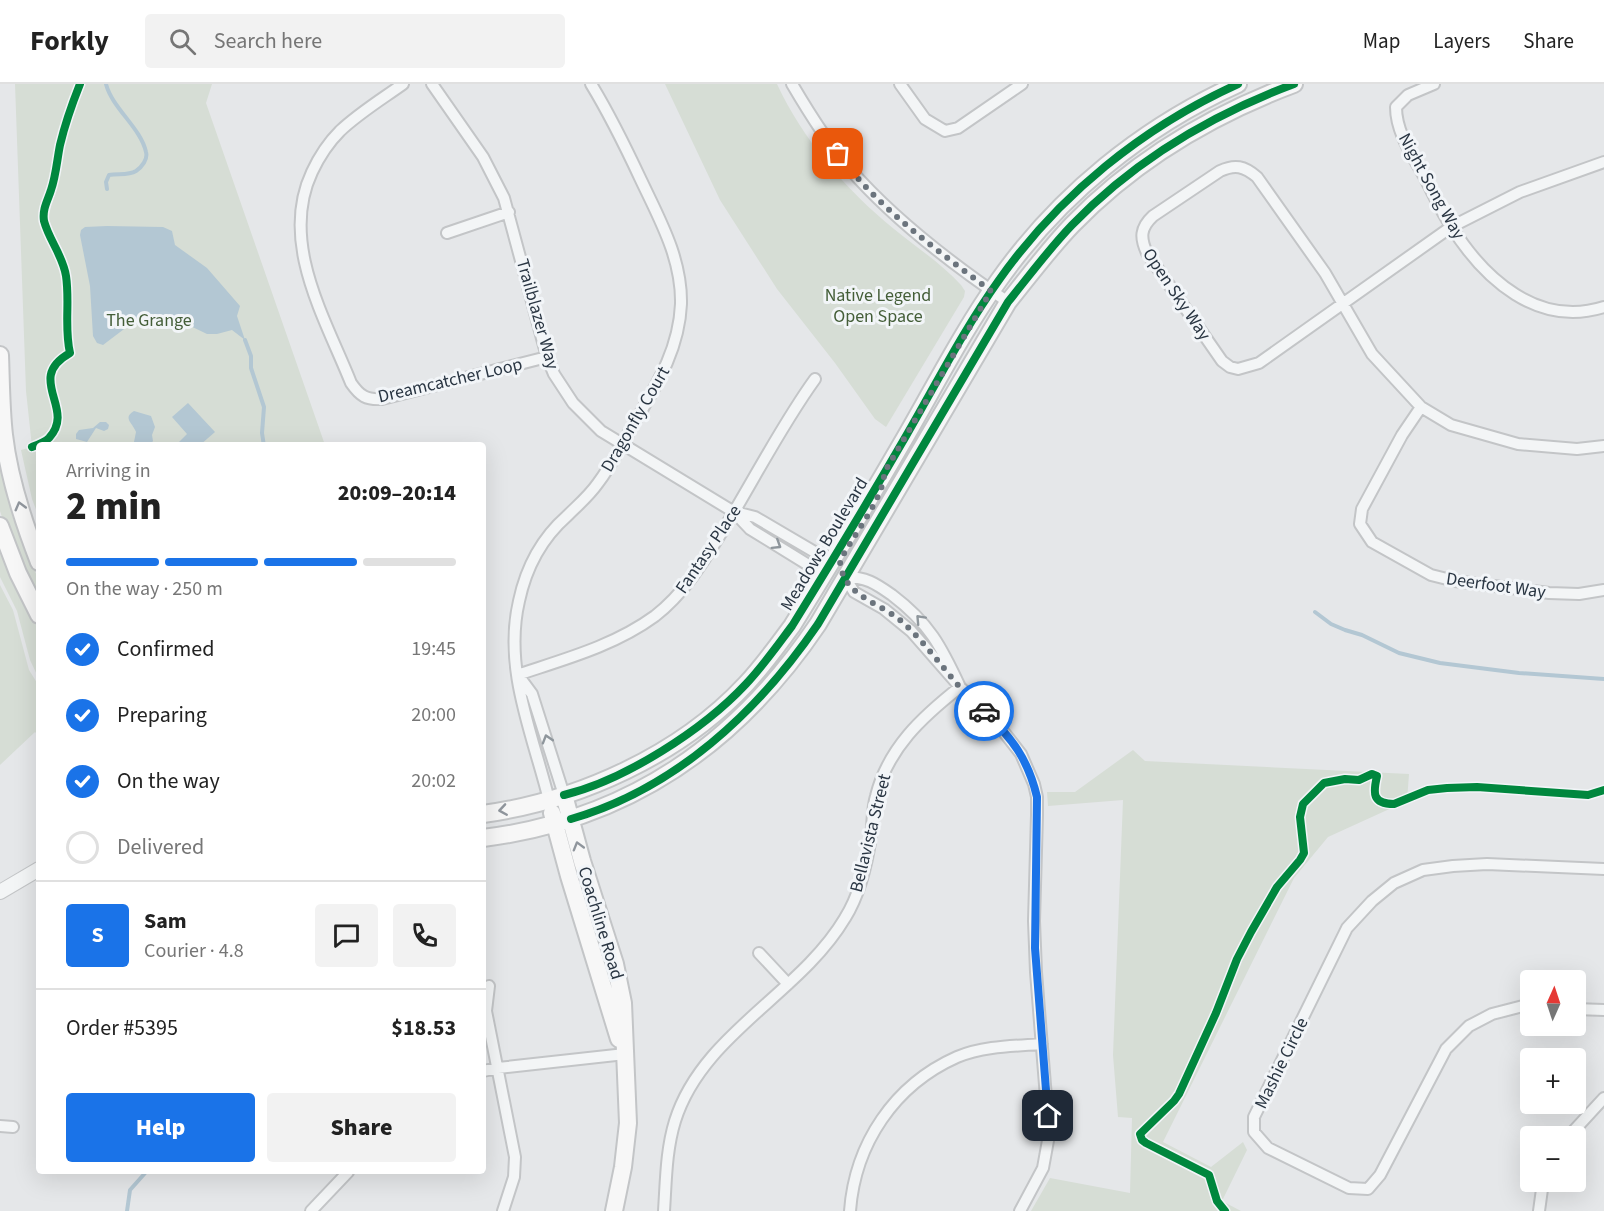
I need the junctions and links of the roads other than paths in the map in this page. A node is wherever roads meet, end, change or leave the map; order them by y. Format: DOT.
graph roads {
  1 [pos="403,84"];
  2 [pos="432,84"];
  3 [pos="591,84"];
  4 [pos="792,84"];
  5 [pos="900,84"];
  6 [pos="1022,84"];
  7 [pos="1238,84"];
  8 [pos="1248,84"];
  9 [pos="1294,84"];
  10 [pos="1434,84"];
  11 [pos="1604,162"];
  12 [pos="1138,167"];
  13 [pos="509,212"];
  14 [pos="1451,227"];
  15 [pos="447,233"];
  16 [pos="991,291"];
  17 [pos="1008,302"];
  18 [pos="1344,303"];
  19 [pos="1604,307"];
  20 [pos="0,356"];
  21 [pos="546,357"];
  22 [pos="815,379"];
  23 [pos="1421,407"];
  24 [pos="622,444"];
  25 [pos="1604,446"];
  26 [pos="884,473"];
  27 [pos="734,512"];
  28 [pos="0,526"];
  29 [pos="36,554"];
  30 [pos="827,568"];
  31 [pos="845,577"];
  32 [pos="1604,590"];
  33 [pos="36,609"];
  34 [pos="518,675"];
  35 [pos="960,687"];
  36 [pos="556,798"];
  37 [pos="486,813"];
  38 [pos="563,821"];
  39 [pos="486,838"];
  40 [pos="1604,869"];
  41 [pos="36,871"];
  42 [pos="0,892"];
  43 [pos="759,953"];
  44 [pos="788,984"];
  45 [pos="489,986"];
  46 [pos="1520,1007"];
  47 [pos="1586,1009"];
  48 [pos="1604,1010"];
  49 [pos="1042,1044"];
  50 [pos="625,1054"];
  51 [pos="498,1068"];
  52 [pos="486,1070"];
  53 [pos="1604,1098"];
  54 [pos="0,1126"];
  55 [pos="1578,1126"];
  56 [pos="13,1127"];
  57 [pos="346,1174"];
  58 [pos="1542,1192"];
  59 [pos="311,1211"];
  60 [pos="504,1211"];
  61 [pos="614,1211"];
  62 [pos="664,1211"];
  63 [pos="850,1211"];
  64 [pos="1020,1211"];
  65 [pos="1539,1211"];
  1 -- 21 [label="street, Dreamcatcher Loop"];
  2 -- 13 [label="street, Trailblazer Way"];
  3 -- 24 [label="street, Dragonfly Court"];
  4 -- 16 [label="street"];
  5 -- 6 [label="street"];
  7 -- 16 [label="main road, Meadows Boulevard"];
  8 -- 12 [label="main road"];
  9 -- 12 [label="main road, Meadows Boulevard"];
  10 -- 14 [label="street, Night Song Way"];
  11 -- 14 [label="street, Open Sky Way"];
  12 -- 17 [label="main road, Meadows Boulevard"];
  13 -- 15 [label="street"];
  13 -- 21 [label="street, Trailblazer Way"];
  14 -- 18 [label="street, Open Sky Way"];
  14 -- 19 [label="street, Night Song Way"];
  16 -- 17 [label="street"];
  16 -- 26 [label="main road, Meadows Boulevard"];
  17 -- 31 [label="main road, Meadows Boulevard"];
  18 -- 18 [label="street, Open Sky Way"];
  18 -- 23 [label="street"];
  29 -- 20 [label="main road, one-way"];
  21 -- 24 [label="street, Trailblazer Way"];
  22 -- 27 [label="street, Fantasy Place"];
  23 -- 25 [label="street"];
  23 -- 32 [label="street, Deerfoot Way"];
  24 -- 27 [label="street, Trailblazer Way"];
  24 -- 34 [label="street, Dragonfly Court"];
  26 -- 30 [label="main road, Meadows Boulevard"];
  26 -- 31 [label="main road"];
  27 -- 30 [label="street, Trailblazer Way"];
  27 -- 34 [label="street, Fantasy Place"];
  28 -- 33 [label="main road"];
  30 -- 36 [label="main road, Meadows Boulevard"];
  31 -- 35 [label="street"];
  35 -- 31 [label="street, one-way"];
  31 -- 38 [label="main road, Meadows Boulevard"];
  34 -- 36 [label="street, Dragonfly Court"];
  36 -- 34 [label="street, Dragonfly Court, one-way"];
  35 -- 44 [label="street, Bellavista Street"];
  35 -- 49 [label="street"];
  36 -- 37 [label="main road, Meadows Boulevard, one-way"];
  36 -- 38 [label="main road, Coachline Road"];
  38 -- 39 [label="main road, Meadows Boulevard"];
  38 -- 50 [label="main road, Coachline Road"];
  40 -- 46 [label="street, Mashie Circle"];
  41 -- 42 [label="street"];
  43 -- 44 [label="street"];
  44 -- 62 [label="street, Bellavista Street"];
  45 -- 51 [label="street"];
  47 -- 48 [label="street"];
  49 -- 63 [label="street"];
  49 -- 64 [label="street"];
  50 -- 51 [label="street"];
  50 -- 61 [label="main road, Coachline Road"];
  51 -- 52 [label="street"];
  51 -- 60 [label="street"];
  53 -- 55 [label="street"];
  54 -- 56 [label="street"];
  57 -- 59 [label="street"];
  58 -- 65 [label="street"];
}
